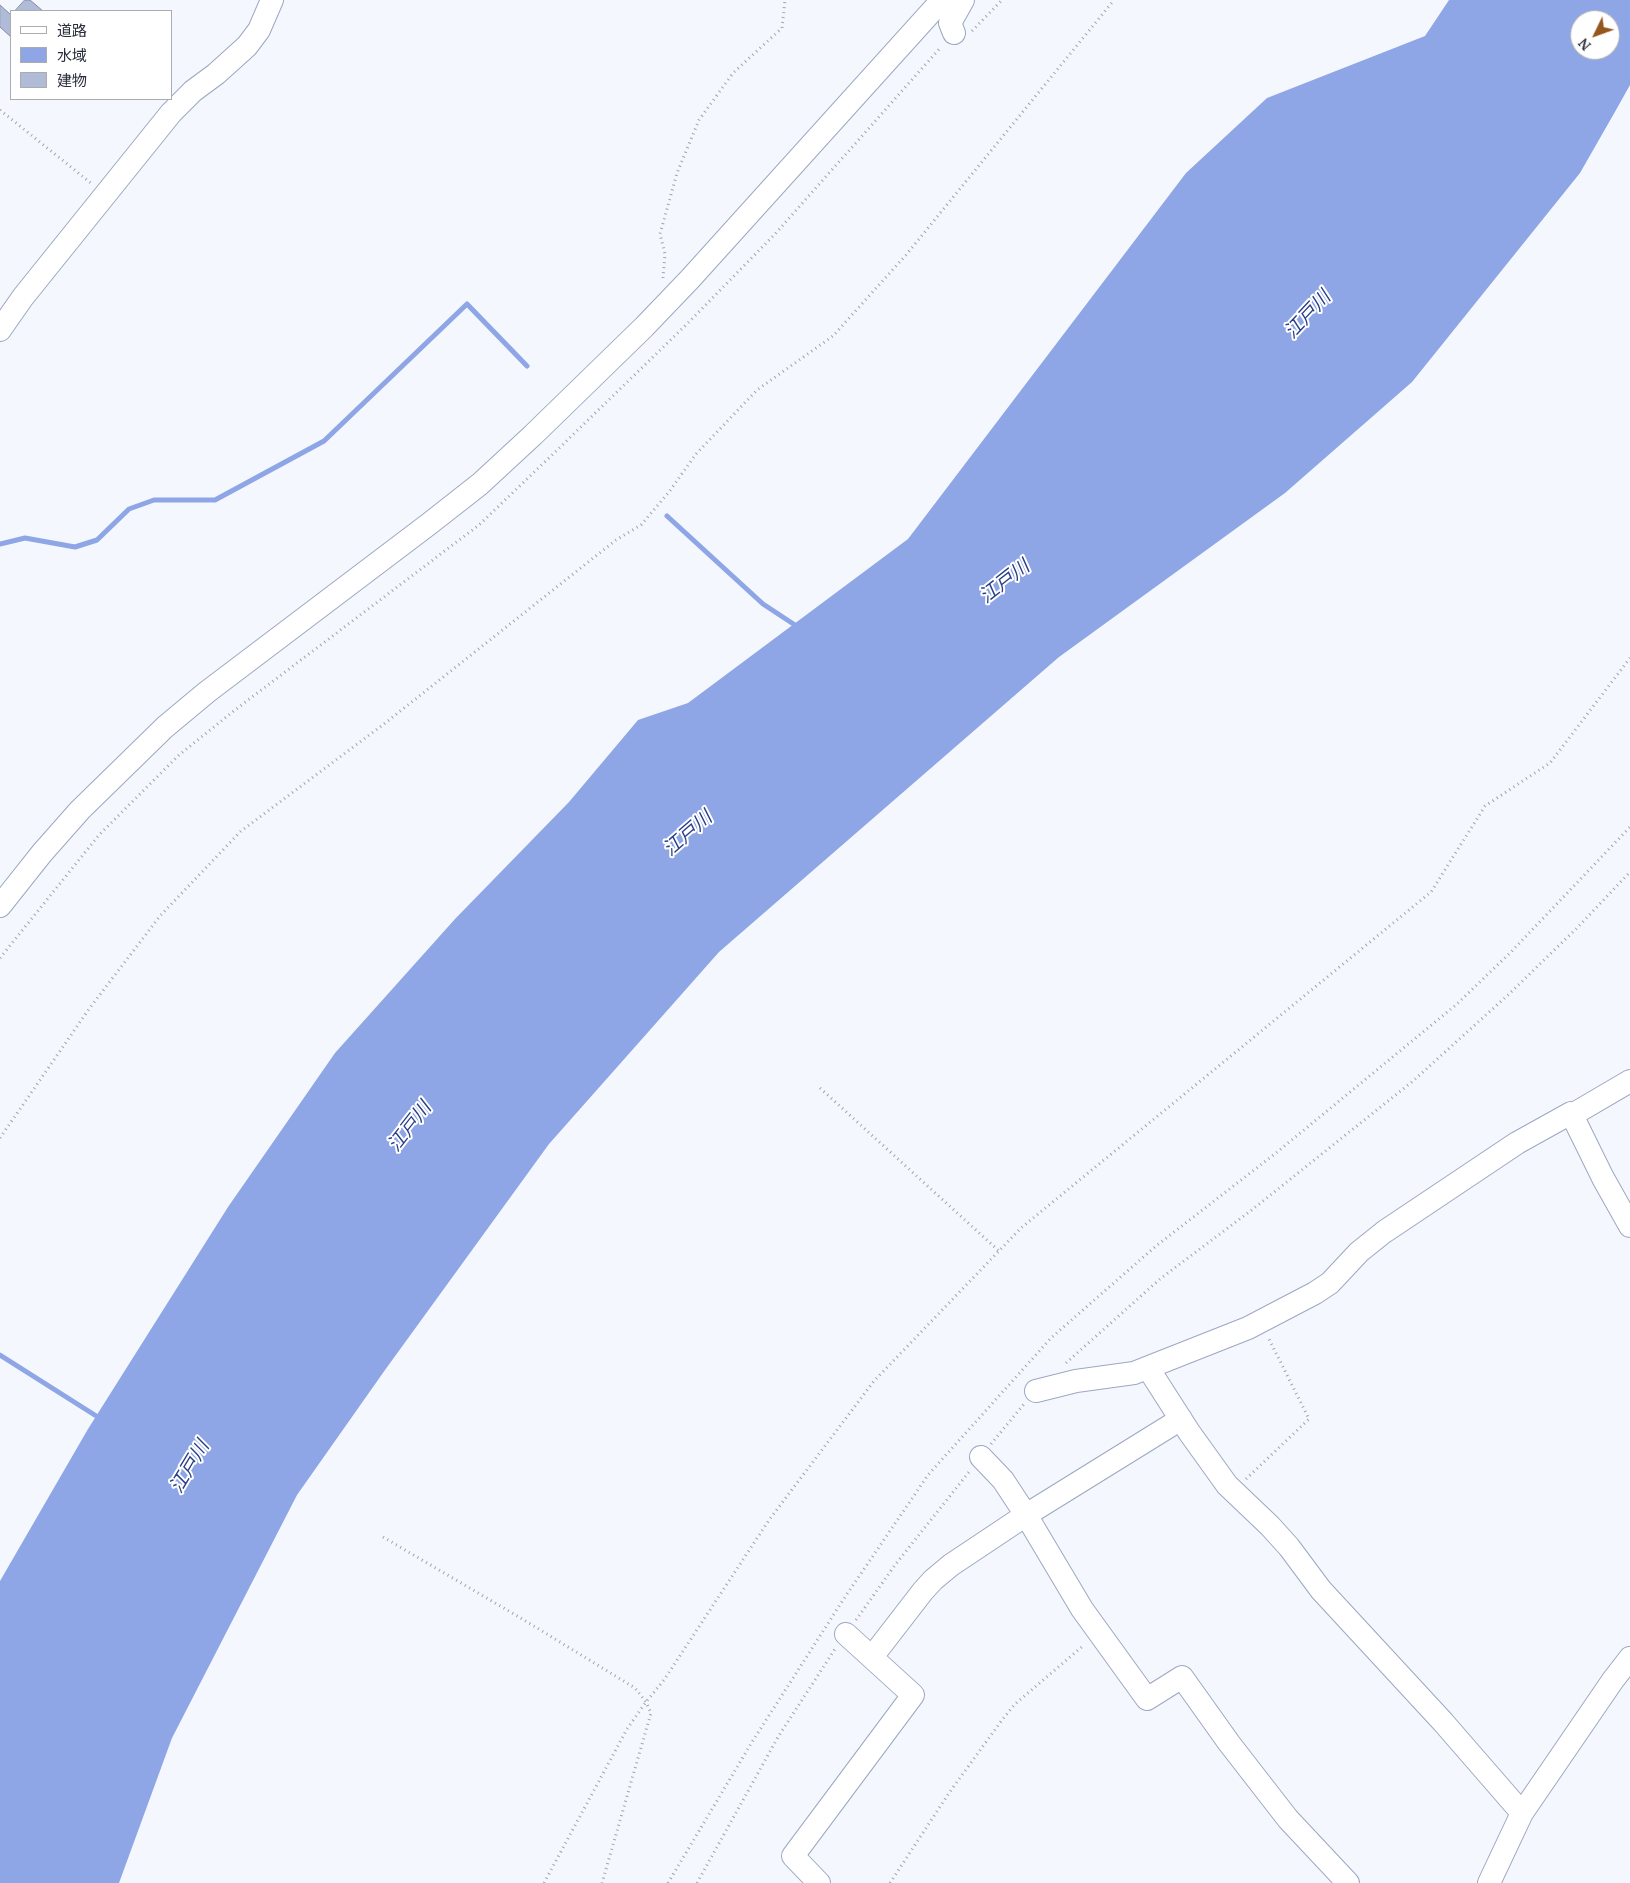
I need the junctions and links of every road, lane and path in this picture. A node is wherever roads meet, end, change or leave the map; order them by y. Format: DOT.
graph roads {
  1 [pos="272,0"];
  2 [pos="784,0"];
  3 [pos="942,0"];
  4 [pos="963,0"];
  5 [pos="1002,0"];
  6 [pos="1114,0"];
  7 [pos="954,33"];
  8 [pos="0,110"];
  9 [pos="106,195"];
  10 [pos="660,311"];
  11 [pos="0,330"];
  12 [pos="1630,658"];
  13 [pos="1630,827"];
  14 [pos="1630,872"];
  15 [pos="0,906"];
  16 [pos="1511,952"];
  17 [pos="1630,1081"];
  18 [pos="820,1088"];
  19 [pos="1572,1115"];
  20 [pos="0,1138"];
  21 [pos="1630,1226"];
  22 [pos="999,1251"];
  23 [pos="1261,1321"];
  24 [pos="1064,1364"];
  25 [pos="1148,1368"];
  26 [pos="1036,1391"];
  27 [pos="1181,1420"];
  28 [pos="981,1457"];
  29 [pos="1232,1491"];
  30 [pos="1026,1515"];
  31 [pos="383,1537"];
  32 [pos="1099,1632"];
  33 [pos="846,1634"];
  34 [pos="872,1657"];
  35 [pos="1630,1658"];
  36 [pos="646,1702"];
  37 [pos="1522,1814"];
  38 [pos="544,1883"];
  39 [pos="602,1883"];
  40 [pos="819,1883"];
  41 [pos="890,1883"];
  42 [pos="1348,1883"];
  43 [pos="1489,1883"];
  1 -- 9 [label="street"];
  2 -- 10 [label="path"];
  3 -- 10 [label="street"];
  4 -- 7 [label="street"];
  5 -- 7 [label="path"];
  6 -- 20 [label="path"];
  8 -- 9 [label="path"];
  9 -- 11 [label="street"];
  10 -- 15 [label="street"];
  12 -- 22 [label="path"];
  13 -- 16 [label="path"];
  14 -- 24 [label="path"];
  17 -- 19 [label="street"];
  18 -- 22 [label="path"];
  19 -- 21 [label="street"];
  19 -- 23 [label="street"];
  22 -- 36 [label="path"];
  23 -- 25 [label="street"];
  23 -- 29 [label="path"];
  25 -- 26 [label="street"];
  25 -- 27 [label="street"];
  27 -- 29 [label="street"];
  27 -- 30 [label="street"];
  28 -- 30 [label="street"];
  29 -- 37 [label="street"];
  30 -- 32 [label="street"];
  30 -- 34 [label="street"];
  31 -- 36 [label="path"];
  32 -- 41 [label="path"];
  32 -- 42 [label="street"];
  33 -- 34 [label="street"];
  34 -- 40 [label="street"];
  35 -- 37 [label="street"];
  36 -- 38 [label="path"];
  36 -- 39 [label="path"];
  37 -- 43 [label="street"];
}
